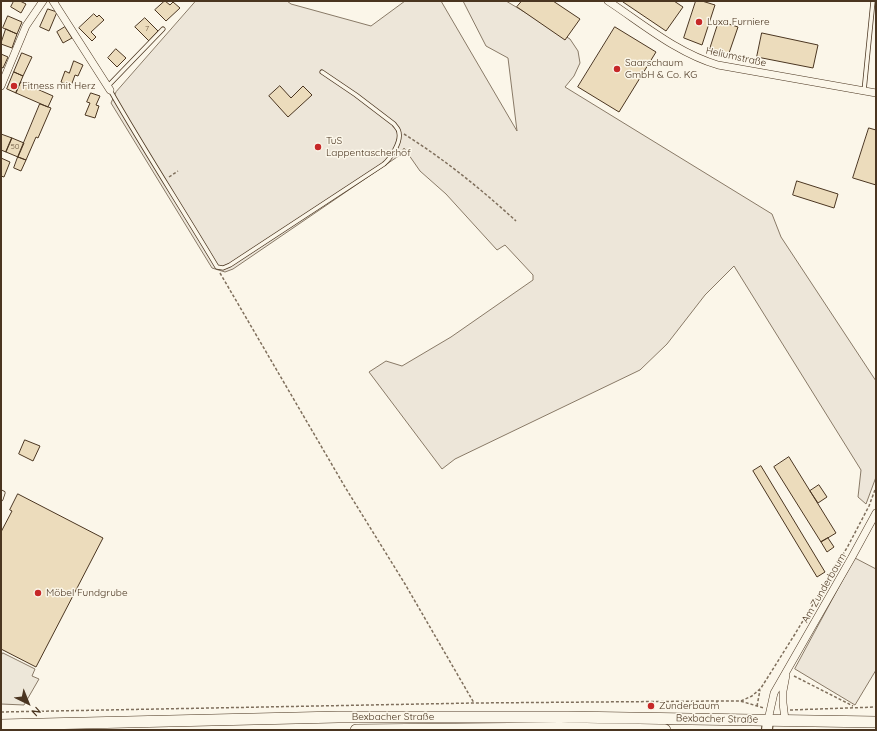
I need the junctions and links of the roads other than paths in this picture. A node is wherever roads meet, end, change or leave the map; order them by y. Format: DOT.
graph roads {
  1 [pos="43,1"];
  2 [pos="53,1"];
  3 [pos="608,1"];
  4 [pos="873,1"];
  5 [pos="163,29"];
  6 [pos="322,72"];
  7 [pos="1,86"];
  8 [pos="109,88"];
  9 [pos="864,91"];
  10 [pos="876,93"];
  11 [pos="1,492"];
  12 [pos="1,499"];
  13 [pos="876,513"];
  14 [pos="787,672"];
  15 [pos="768,720"];
  16 [pos="784,720"];
  17 [pos="876,722"];
  18 [pos="1,724"];
  19 [pos="356,730"];
  20 [pos="665,730"];
  1 -- 7 [label="street"];
  2 -- 8 [label="street"];
  3 -- 9 [label="street, Heliumstraße"];
  4 -- 9 [label="lane"];
  5 -- 8 [label="lane"];
  6 -- 8 [label="lane"];
  9 -- 10 [label="street, Heliumstraße"];
  11 -- 12 [label="lane"];
  13 -- 14 [label="street, Am Zunderbaum"];
  14 -- 15 [label="street, Am Zunderbaum"];
  14 -- 16 [label="street, Am Zunderbaum"];
  15 -- 16 [label="main road, Bexbacher Straße"];
  15 -- 18 [label="main road, Bexbacher Straße"];
  16 -- 17 [label="main road, Bexbacher Straße"];
  19 -- 20 [label="main road, Bexbacher Straße"];
}
